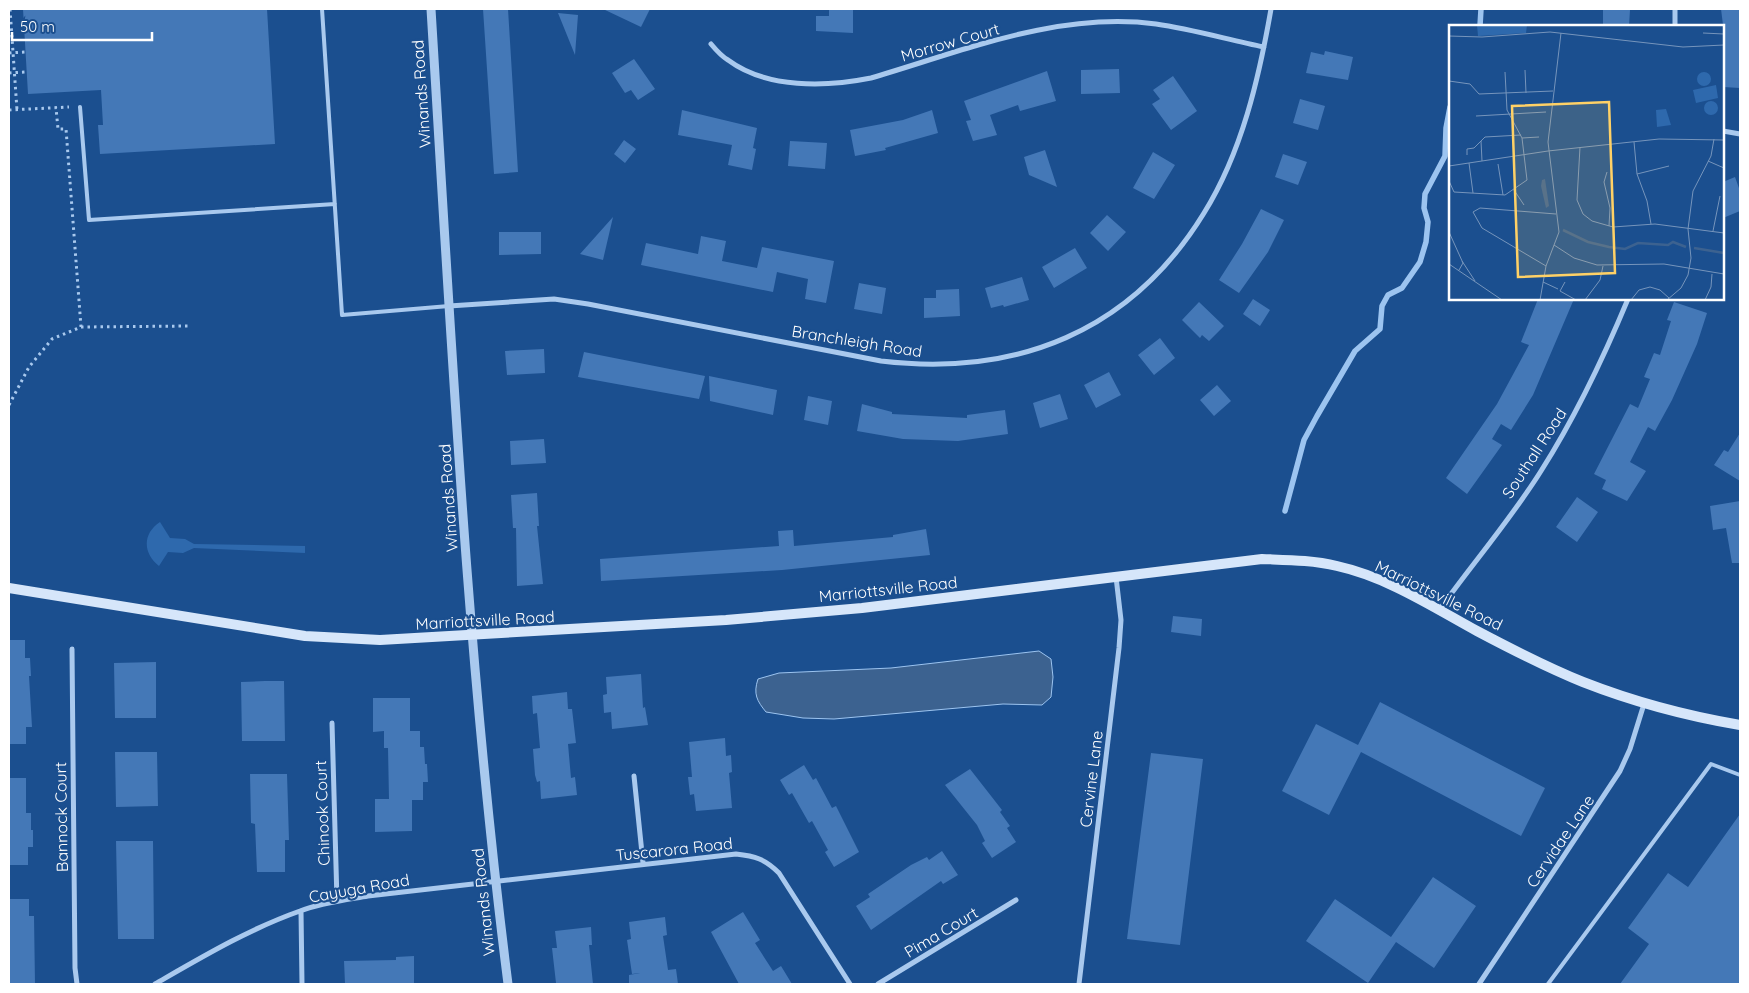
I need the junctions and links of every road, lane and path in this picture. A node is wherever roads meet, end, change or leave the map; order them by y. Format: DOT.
graph roads {
  1 [pos="10,9"];
  2 [pos="322,9"];
  3 [pos="431,9"];
  4 [pos="1271,9"];
  5 [pos="1675,9"];
  6 [pos="1675,25"];
  7 [pos="711,44"];
  8 [pos="1264,47"];
  9 [pos="25,52"];
  10 [pos="11,53"];
  11 [pos="26,72"];
  12 [pos="14,73"];
  13 [pos="9,74"];
  14 [pos="80,107"];
  15 [pos="56,108"];
  16 [pos="9,110"];
  17 [pos="17,110"];
  18 [pos="1724,131"];
  19 [pos="1740,134"];
  20 [pos="335,204"];
  21 [pos="1628,300"];
  22 [pos="449,306"];
  23 [pos="81,326"];
  24 [pos="189,326"];
  25 [pos="9,405"];
  26 [pos="1116,577"];
  27 [pos="9,588"];
  28 [pos="1440,609"];
  29 [pos="472,636"];
  30 [pos="72,649"];
  31 [pos="1644,704"];
  32 [pos="332,723"];
  33 [pos="1740,725"];
  34 [pos="1740,775"];
  35 [pos="634,776"];
  36 [pos="643,864"];
  37 [pos="494,881"];
  38 [pos="1016,900"];
  39 [pos="337,901"];
  40 [pos="301,911"];
  41 [pos="77,984"];
  42 [pos="155,984"];
  43 [pos="302,984"];
  44 [pos="508,984"];
  45 [pos="850,984"];
  46 [pos="878,984"];
  47 [pos="1079,984"];
  48 [pos="1479,984"];
  49 [pos="1548,984"];
  1 -- 10 [label="path"];
  2 -- 20 [label="lane"];
  3 -- 22 [label="street, Winands Road"];
  4 -- 8 [label="street, Branchleigh Road"];
  5 -- 6 [label="street"];
  7 -- 8 [label="street, Morrow Court"];
  8 -- 22 [label="street, Branchleigh Road"];
  9 -- 10 [label="path"];
  10 -- 12 [label="path"];
  11 -- 12 [label="path"];
  12 -- 13 [label="path"];
  12 -- 17 [label="path"];
  14 -- 15 [label="path"];
  14 -- 20 [label="lane"];
  15 -- 17 [label="path"];
  15 -- 23 [label="path"];
  16 -- 17 [label="path"];
  18 -- 19 [label="street"];
  20 -- 22 [label="lane"];
  21 -- 28 [label="street, Southall Road"];
  22 -- 29 [label="street, Winands Road"];
  23 -- 24 [label="path"];
  23 -- 25 [label="path"];
  26 -- 28 [label="main road, Marriottsville Road"];
  26 -- 29 [label="main road, Marriottsville Road"];
  26 -- 47 [label="street, Cervine Lane"];
  27 -- 29 [label="main road, Marriottsville Road"];
  28 -- 31 [label="main road, Marriottsville Road"];
  29 -- 37 [label="street, Winands Road"];
  30 -- 41 [label="street, Bannock Court"];
  31 -- 33 [label="main road, Marriottsville Road"];
  31 -- 48 [label="street, Cervidae Lane"];
  32 -- 39 [label="street, Chinook Court"];
  34 -- 49 [label="lane"];
  35 -- 36 [label="street"];
  36 -- 37 [label="street, Tuscarora Road"];
  36 -- 45 [label="street, Tuscarora Road"];
  37 -- 39 [label="street, Cayuga Road"];
  37 -- 44 [label="street, Winands Road"];
  38 -- 46 [label="street, Pima Court"];
  39 -- 40 [label="street, Cayuga Road"];
  40 -- 42 [label="street, Cayuga Road"];
  40 -- 43 [label="street"];
}
